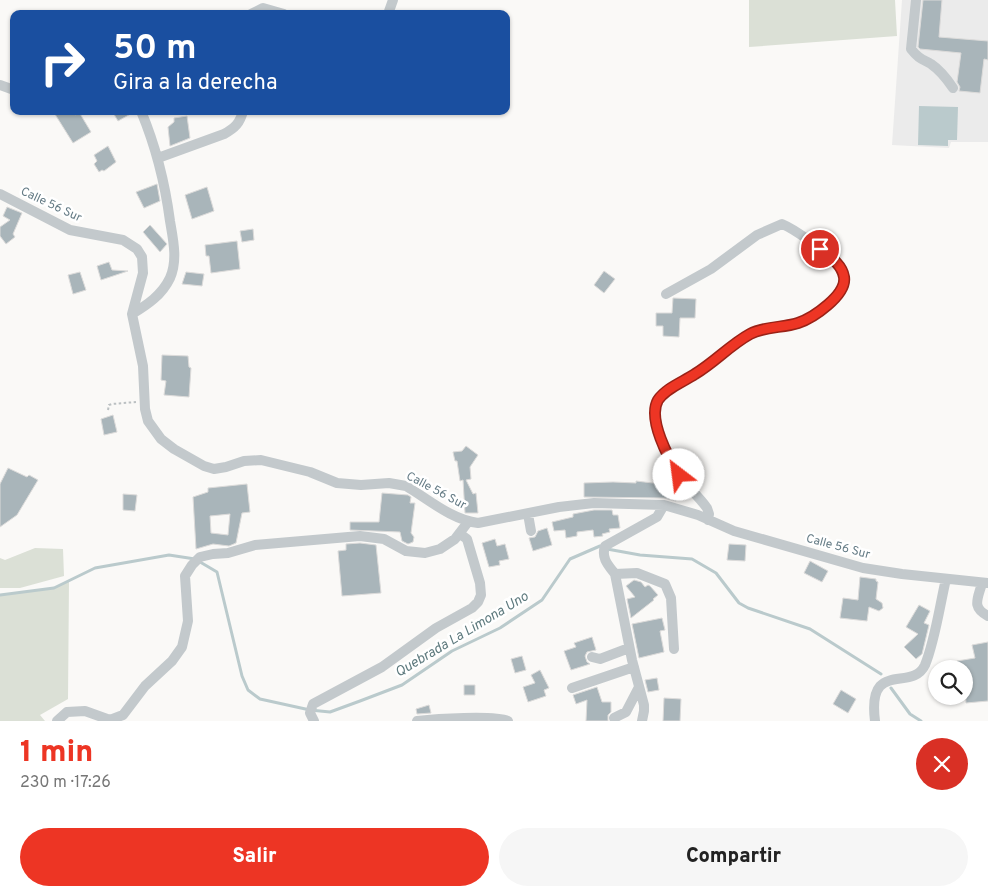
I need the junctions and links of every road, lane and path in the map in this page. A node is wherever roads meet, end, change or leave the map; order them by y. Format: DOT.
graph roads {
  1 [pos="916,0"];
  2 [pos="954,88"];
  3 [pos="142,115"];
  4 [pos="242,115"];
  5 [pos="158,158"];
  6 [pos="0,194"];
  7 [pos="666,294"];
  8 [pos="132,314"];
  9 [pos="144,402"];
  10 [pos="108,410"];
  11 [pos="664,505"];
  12 [pos="528,514"];
  13 [pos="708,520"];
  14 [pos="468,522"];
  15 [pos="531,531"];
  16 [pos="460,534"];
  17 [pos="615,574"];
  18 [pos="946,579"];
  19 [pos="985,583"];
  20 [pos="988,616"];
  21 [pos="630,648"];
  22 [pos="674,649"];
  23 [pos="592,657"];
  24 [pos="634,667"];
  25 [pos="639,687"];
  26 [pos="572,688"];
  27 [pos="614,718"];
  28 [pos="57,721"];
  29 [pos="314,721"];
  30 [pos="418,721"];
  31 [pos="508,721"];
  32 [pos="642,721"];
  33 [pos="876,721"];
  1 -- 2 [label="street"];
  3 -- 5 [label="street"];
  4 -- 5 [label="street"];
  5 -- 8 [label="street"];
  6 -- 8 [label="street, Calle 56 Sur"];
  7 -- 13 [label="street"];
  8 -- 9 [label="street, Calle 56 Sur"];
  9 -- 10 [label="path"];
  9 -- 14 [label="street, Calle 56 Sur"];
  11 -- 12 [label="street, Calle 56 Sur"];
  11 -- 13 [label="street, Calle 56 Sur"];
  11 -- 17 [label="street"];
  12 -- 14 [label="street, Calle 56 Sur"];
  12 -- 15 [label="street"];
  13 -- 18 [label="street, Calle 56 Sur"];
  14 -- 16 [label="street"];
  16 -- 28 [label="street"];
  16 -- 29 [label="street"];
  17 -- 21 [label="street"];
  17 -- 22 [label="street"];
  18 -- 19 [label="street, Calle 56 Sur"];
  18 -- 33 [label="street"];
  19 -- 20 [label="street"];
  21 -- 23 [label="street"];
  21 -- 24 [label="street"];
  24 -- 25 [label="street"];
  24 -- 26 [label="street"];
  25 -- 27 [label="street"];
  25 -- 32 [label="street"];
  30 -- 31 [label="street"];
}
